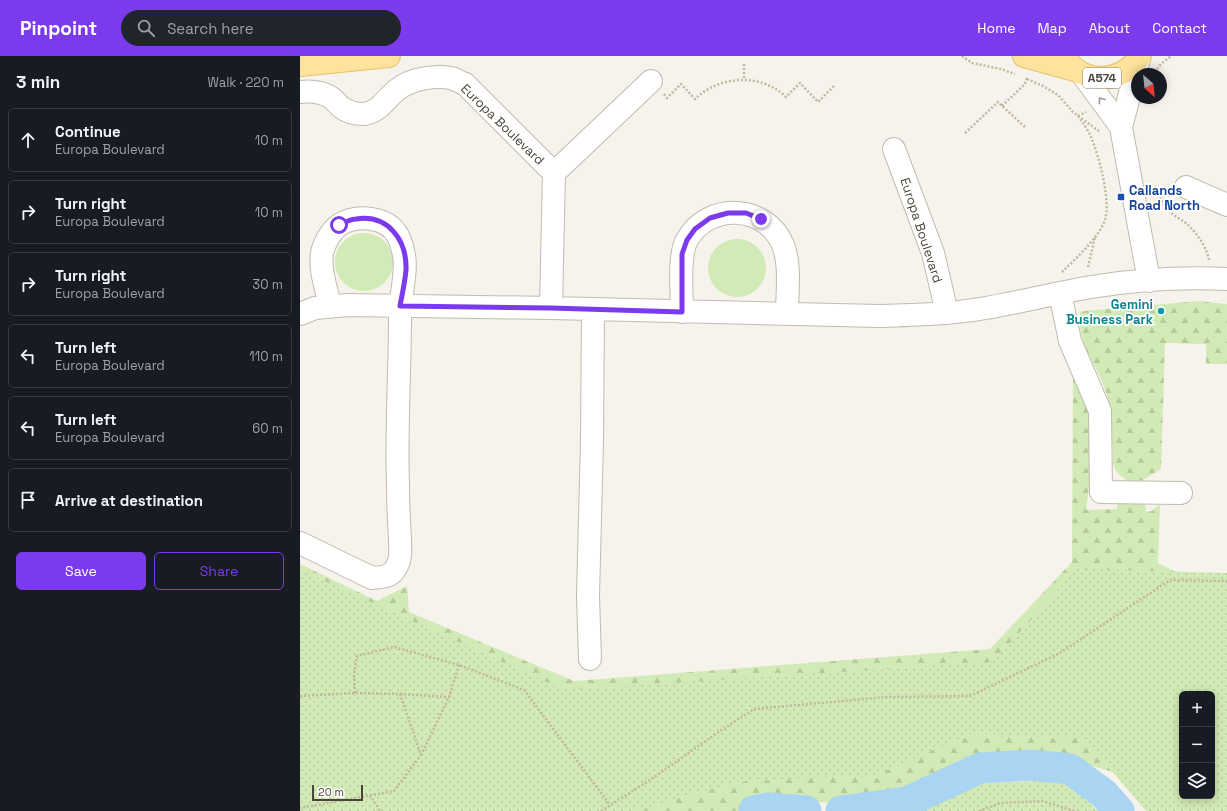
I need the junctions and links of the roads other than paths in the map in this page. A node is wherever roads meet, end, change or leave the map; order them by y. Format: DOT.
graph roads {
  1 [pos="389,56"];
  2 [pos="1024,56"];
  3 [pos="1140,57"];
  4 [pos="300,65"];
  5 [pos="1075,67"];
  6 [pos="651,81"];
  7 [pos="300,92"];
  8 [pos="1121,127"];
  9 [pos="894,149"];
  10 [pos="554,173"];
  11 [pos="1186,187"];
  12 [pos="1227,205"];
  13 [pos="1220,278"];
  14 [pos="1149,281"];
  15 [pos="1060,284"];
  16 [pos="330,306"];
  17 [pos="400,306"];
  18 [pos="551,308"];
  19 [pos="593,310"];
  20 [pos="682,312"];
  21 [pos="948,313"];
  22 [pos="300,314"];
  23 [pos="788,314"];
  24 [pos="1181,493"];
  25 [pos="300,544"];
  26 [pos="590,659"];
  1 -- 4 [label="main road"];
  2 -- 5 [label="main road, A574"];
  3 -- 5 [label="main road, A574"];
  3 -- 8 [label="street"];
  8 -- 5 [label="street, one-way"];
  6 -- 10 [label="street, Europa Boulevard"];
  7 -- 10 [label="street, Europa Boulevard"];
  8 -- 14 [label="street"];
  9 -- 21 [label="street, Europa Boulevard"];
  10 -- 18 [label="street, Europa Boulevard"];
  11 -- 12 [label="street"];
  13 -- 14 [label="street"];
  14 -- 15 [label="street"];
  15 -- 21 [label="street"];
  15 -- 24 [label="street"];
  16 -- 17 [label="street"];
  16 -- 17 [label="street"];
  16 -- 22 [label="street"];
  17 -- 18 [label="street"];
  17 -- 25 [label="street"];
  18 -- 19 [label="street"];
  19 -- 20 [label="street"];
  19 -- 26 [label="street"];
  20 -- 23 [label="street"];
  20 -- 23 [label="street"];
  21 -- 23 [label="street"];
}
